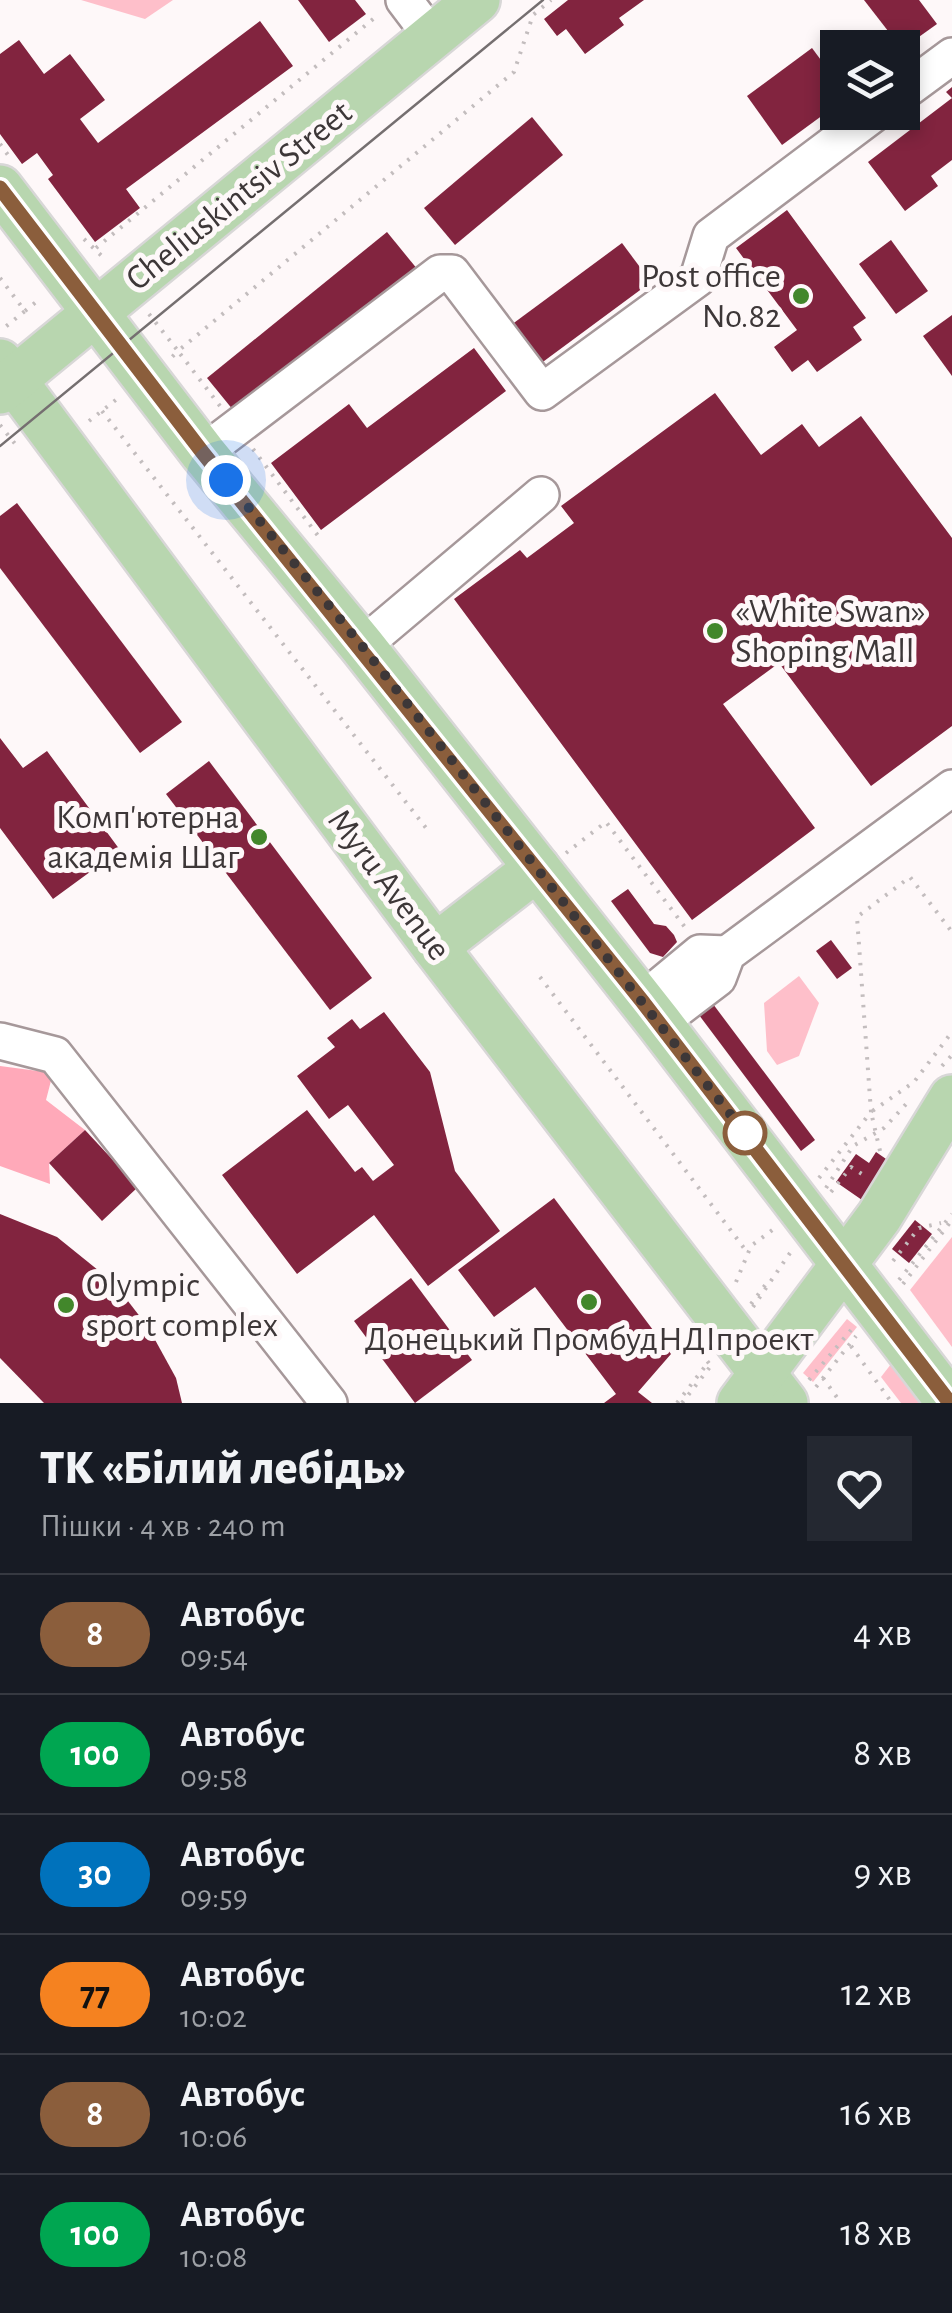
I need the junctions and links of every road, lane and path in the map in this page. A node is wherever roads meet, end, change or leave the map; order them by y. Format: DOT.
graph roads {
  1 [pos="477,0"];
  2 [pos="551,0"];
  3 [pos="395,4"];
  4 [pos="432,38"];
  5 [pos="952,56"];
  6 [pos="920,79"];
  7 [pos="852,130"];
  8 [pos="0,188"];
  9 [pos="96,248"];
  10 [pos="0,278"];
  11 [pos="48,292"];
  12 [pos="25,311"];
  13 [pos="95,314"];
  14 [pos="0,330"];
  15 [pos="4,378"];
  16 [pos="102,411"];
  17 [pos="219,440"];
  18 [pos="542,495"];
  19 [pos="328,549"];
  20 [pos="362,646"];
  21 [pos="952,788"];
  22 [pos="426,828"];
  23 [pos="550,862"];
  24 [pos="952,932"];
  25 [pos="693,937"];
  26 [pos="435,947"];
  27 [pos="540,977"];
  28 [pos="650,1012"];
  29 [pos="952,1032"];
  30 [pos="0,1041"];
  31 [pos="952,1098"];
  32 [pos="871,1112"];
  33 [pos="952,1141"];
  34 [pos="881,1153"];
  35 [pos="872,1196"];
  36 [pos="824,1207"];
  37 [pos="951,1221"];
  38 [pos="747,1252"];
  39 [pos="893,1261"];
  40 [pos="845,1262"];
  41 [pos="734,1290"];
  42 [pos="734,1336"];
  43 [pos="850,1344"];
  44 [pos="823,1378"];
  45 [pos="763,1393"];
  46 [pos="329,1403"];
  47 [pos="682,1403"];
  48 [pos="841,1403"];
  49 [pos="892,1403"];
  50 [pos="950,1403"];
  1 -- 4 [label="main road, Cheliuskintsiv Street"];
  2 -- 17 [label="path"];
  3 -- 4 [label="street"];
  3 -- 9 [label="path"];
  4 -- 13 [label="main road, Cheliuskintsiv Street"];
  5 -- 6 [label="street"];
  7 -- 17 [label="street"];
  8 -- 13 [label="main road"];
  10 -- 12 [label="path"];
  11 -- 12 [label="path"];
  12 -- 14 [label="path"];
  13 -- 15 [label="main road, Cheliuskintsiv Street"];
  13 -- 17 [label="main road"];
  15 -- 26 [label="main road, Myru Avenue"];
  16 -- 22 [label="path"];
  17 -- 19 [label="path"];
  17 -- 20 [label="main road"];
  18 -- 20 [label="street"];
  20 -- 23 [label="main road"];
  21 -- 28 [label="street"];
  23 -- 25 [label="path"];
  23 -- 26 [label="main road"];
  23 -- 28 [label="main road"];
  24 -- 32 [label="path"];
  26 -- 42 [label="main road, Myru Avenue"];
  27 -- 38 [label="path"];
  28 -- 36 [label="main road"];
  29 -- 32 [label="path"];
  30 -- 46 [label="street"];
  31 -- 35 [label="main road"];
  32 -- 34 [label="path"];
  32 -- 36 [label="path"];
  33 -- 35 [label="main road"];
  35 -- 36 [label="path"];
  35 -- 40 [label="main road"];
  36 -- 38 [label="path"];
  36 -- 40 [label="main road"];
  36 -- 42 [label="path"];
  37 -- 39 [label="path"];
  38 -- 41 [label="path"];
  40 -- 45 [label="main road"];
  40 -- 50 [label="main road"];
  42 -- 45 [label="main road, Myru Avenue"];
  42 -- 47 [label="path"];
  43 -- 49 [label="path"];
  44 -- 48 [label="path"];
}
